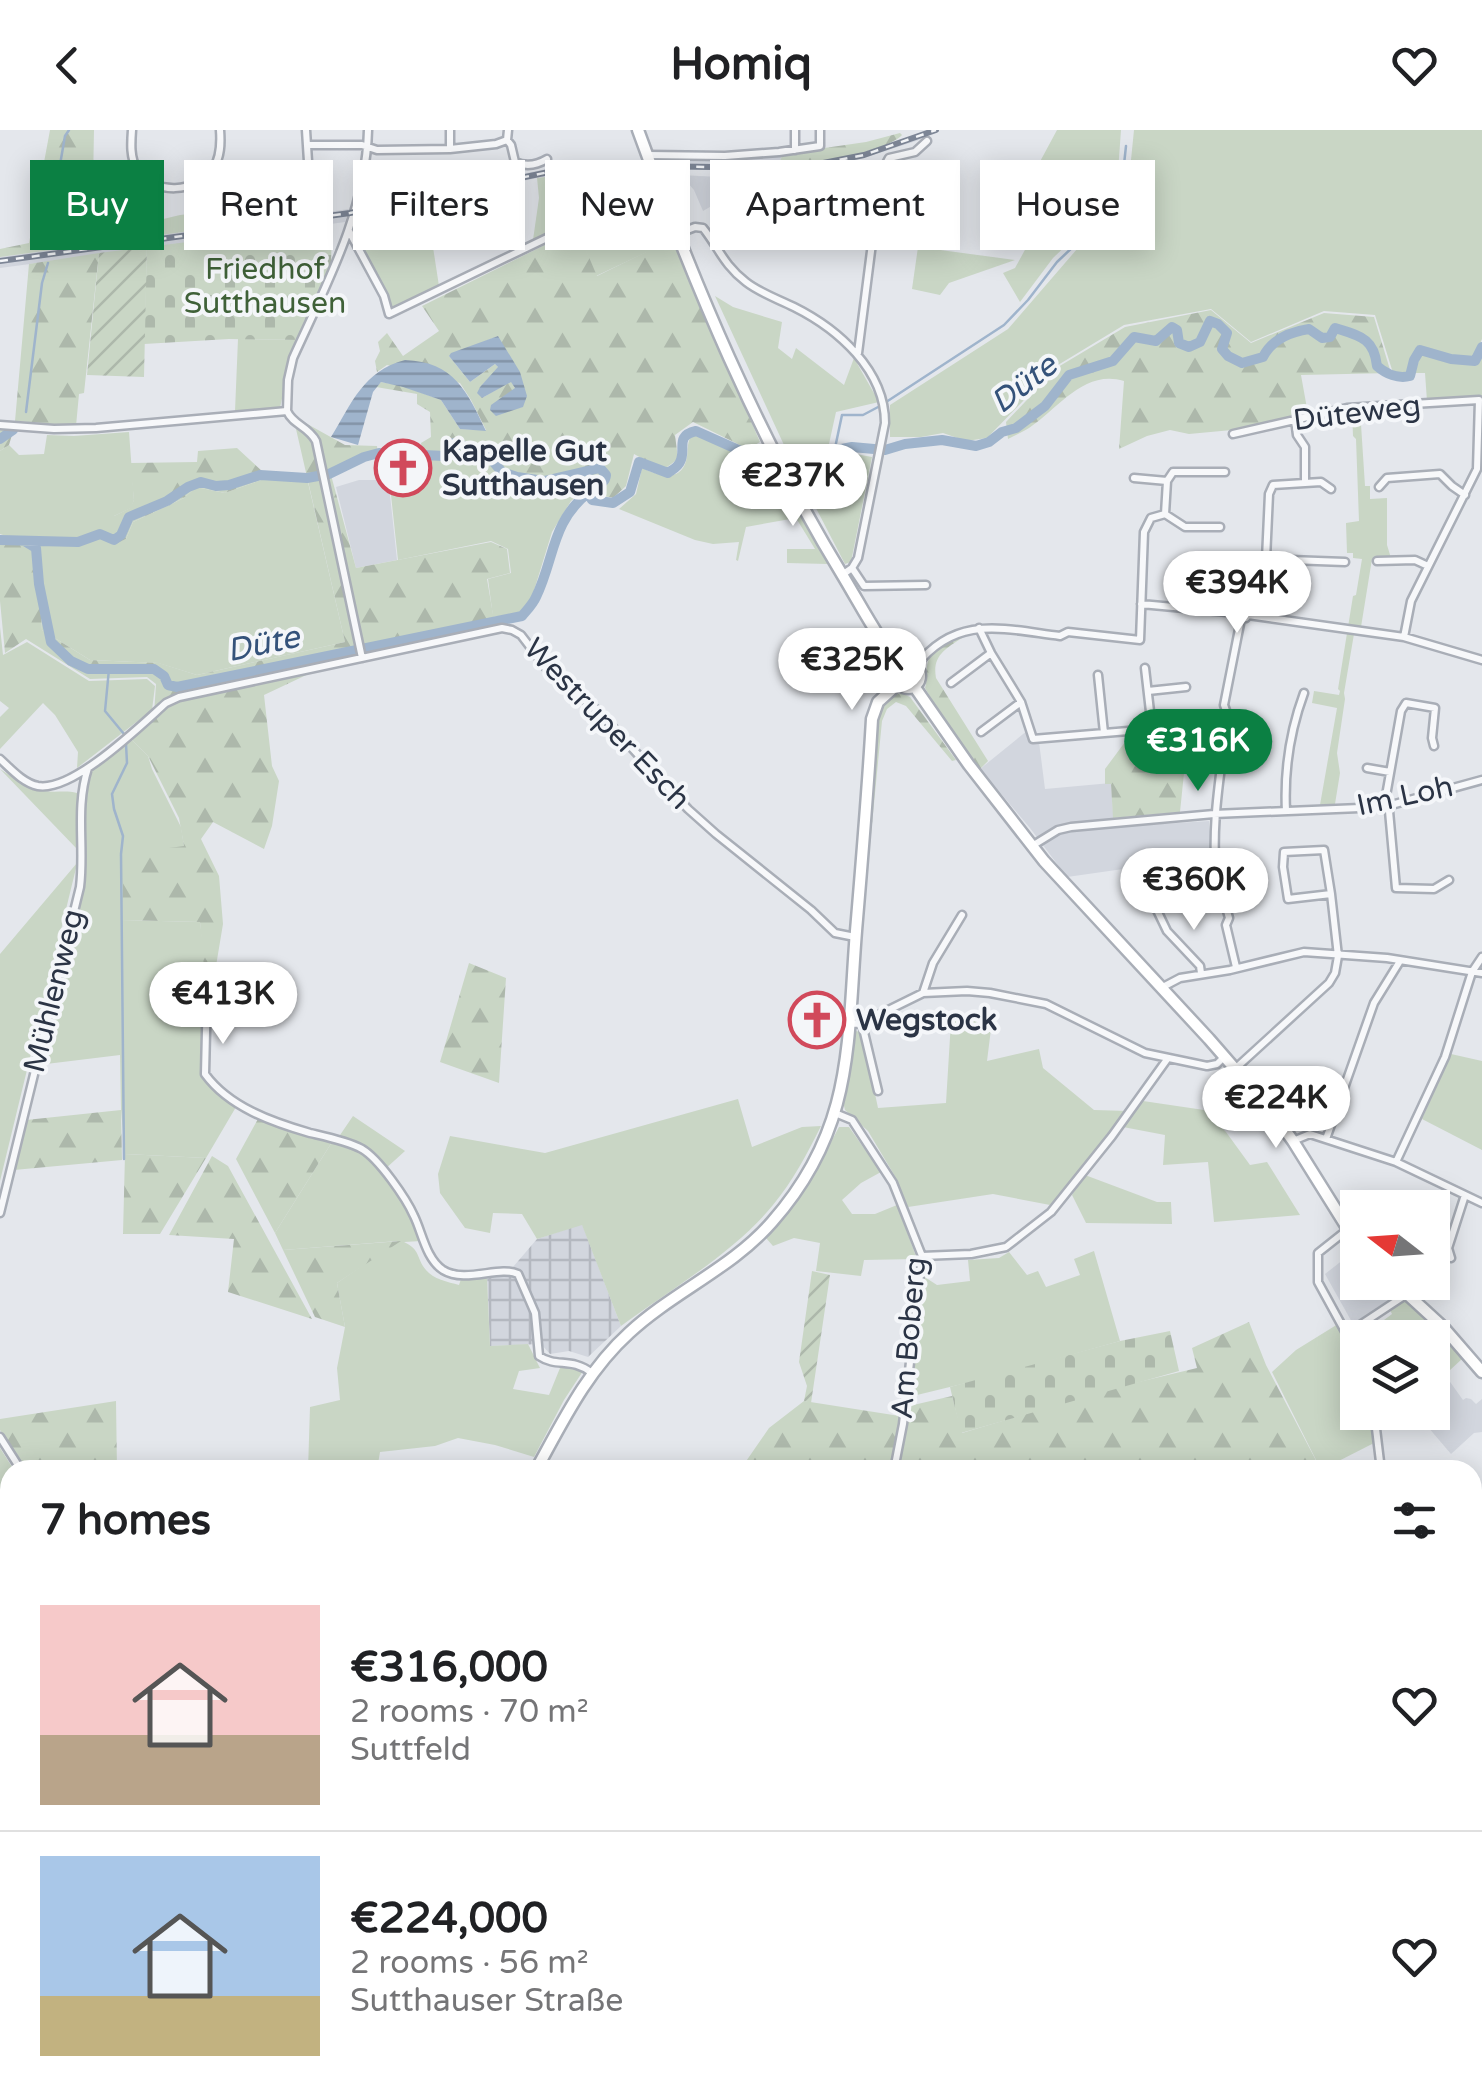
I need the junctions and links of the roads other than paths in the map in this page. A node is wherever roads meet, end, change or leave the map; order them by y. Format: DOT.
graph roads {
  1 [pos="132,130"];
  2 [pos="220,130"];
  3 [pos="306,130"];
  4 [pos="368,130"];
  5 [pos="450,130"];
  6 [pos="508,130"];
  7 [pos="638,130"];
  8 [pos="795,130"];
  9 [pos="820,130"];
  10 [pos="507,140"];
  11 [pos="927,140"];
  12 [pos="307,145"];
  13 [pos="368,147"];
  14 [pos="450,149"];
  15 [pos="795,150"];
  16 [pos="646,156"];
  17 [pos="547,159"];
  18 [pos="307,160"];
  19 [pos="648,160"];
  20 [pos="690,229"];
  21 [pos="348,231"];
  22 [pos="545,239"];
  23 [pos="684,250"];
  24 [pos="858,354"];
  25 [pos="1480,400"];
  26 [pos="287,411"];
  27 [pos="1295,419"];
  28 [pos="0,425"];
  29 [pos="1233,434"];
  30 [pos="1225,472"];
  31 [pos="1134,478"];
  32 [pos="1167,481"];
  33 [pos="1305,482"];
  34 [pos="1379,486"];
  35 [pos="1332,489"];
  36 [pos="1465,495"];
  37 [pos="1165,514"];
  38 [pos="1220,528"];
  39 [pos="1266,559"];
  40 [pos="1345,562"];
  41 [pos="1378,562"];
  42 [pos="1428,566"];
  43 [pos="847,572"];
  44 [pos="926,585"];
  45 [pos="1141,604"];
  46 [pos="1243,614"];
  47 [pos="979,628"];
  48 [pos="1404,637"];
  49 [pos="360,653"];
  50 [pos="991,653"];
  51 [pos="1482,660"];
  52 [pos="916,666"];
  53 [pos="900,667"];
  54 [pos="1145,668"];
  55 [pos="1098,675"];
  56 [pos="898,683"];
  57 [pos="951,683"];
  58 [pos="914,686"];
  59 [pos="1186,687"];
  60 [pos="1148,691"];
  61 [pos="1304,693"];
  62 [pos="1022,702"];
  63 [pos="980,732"];
  64 [pos="1104,733"];
  65 [pos="1434,746"];
  66 [pos="0,760"];
  67 [pos="89,767"];
  68 [pos="1368,768"];
  69 [pos="1390,772"];
  70 [pos="1482,780"];
  71 [pos="1384,807"];
  72 [pos="1286,811"];
  73 [pos="1214,814"];
  74 [pos="1032,846"];
  75 [pos="1448,880"];
  76 [pos="1331,894"];
  77 [pos="1154,904"];
  78 [pos="962,916"];
  79 [pos="856,937"];
  80 [pos="1338,956"];
  81 [pos="1482,957"];
  82 [pos="1400,961"];
  83 [pos="1236,967"];
  84 [pos="1472,972"];
  85 [pos="1201,973"];
  86 [pos="1482,973"];
  87 [pos="1161,988"];
  88 [pos="207,990"];
  89 [pos="923,993"];
  90 [pos="855,1026"];
  91 [pos="1225,1056"];
  92 [pos="1168,1058"];
  93 [pos="1236,1068"];
  94 [pos="878,1090"];
  95 [pos="835,1113"];
  96 [pos="1326,1139"];
  97 [pos="1293,1141"];
  98 [pos="1396,1162"];
  99 [pos="1465,1195"];
  100 [pos="1482,1202"];
  101 [pos="0,1213"];
  102 [pos="1340,1220"];
  103 [pos="1340,1235"];
  104 [pos="922,1256"];
  105 [pos="1452,1258"];
  106 [pos="1398,1300"];
  107 [pos="1414,1300"];
  108 [pos="1340,1320"];
  109 [pos="1369,1320"];
  110 [pos="1481,1370"];
  111 [pos="592,1373"];
  112 [pos="1376,1430"];
  113 [pos="0,1437"];
  114 [pos="15,1460"];
  115 [pos="541,1460"];
  116 [pos="896,1460"];
  117 [pos="1380,1460"];
  1 -- 2 [label="street"];
  3 -- 12 [label="street"];
  4 -- 13 [label="street"];
  5 -- 14 [label="street"];
  6 -- 10 [label="street"];
  7 -- 16 [label="street"];
  8 -- 15 [label="street"];
  9 -- 15 [label="street"];
  10 -- 14 [label="street"];
  10 -- 17 [label="street"];
  11 -- 24 [label="street"];
  12 -- 13 [label="street"];
  12 -- 18 [label="street"];
  13 -- 14 [label="street"];
  13 -- 21 [label="street"];
  15 -- 16 [label="street"];
  16 -- 19 [label="street"];
  20 -- 24 [label="street"];
  21 -- 22 [label="street"];
  21 -- 26 [label="street"];
  23 -- 43 [label="street"];
  24 -- 43 [label="street"];
  25 -- 27 [label="street, Düteweg"];
  25 -- 36 [label="street"];
  26 -- 28 [label="street"];
  26 -- 49 [label="street"];
  27 -- 29 [label="street, Düteweg"];
  27 -- 33 [label="street"];
  30 -- 32 [label="street"];
  31 -- 32 [label="street"];
  32 -- 37 [label="street"];
  33 -- 35 [label="street"];
  33 -- 39 [label="street"];
  34 -- 36 [label="street"];
  36 -- 42 [label="street"];
  37 -- 38 [label="street"];
  37 -- 45 [label="street"];
  39 -- 40 [label="street"];
  39 -- 46 [label="street"];
  41 -- 42 [label="street"];
  42 -- 48 [label="street"];
  43 -- 44 [label="street"];
  43 -- 53 [label="street"];
  45 -- 46 [label="street"];
  45 -- 47 [label="street"];
  46 -- 48 [label="street"];
  46 -- 73 [label="street"];
  47 -- 50 [label="street"];
  47 -- 52 [label="street"];
  48 -- 51 [label="street"];
  49 -- 67 [label="street, Westruper Esch"];
  49 -- 79 [label="street, Westruper Esch"];
  50 -- 57 [label="street"];
  50 -- 62 [label="street"];
  52 -- 53 [label="street"];
  52 -- 58 [label="street"];
  53 -- 56 [label="street"];
  54 -- 60 [label="street"];
  55 -- 64 [label="street"];
  56 -- 58 [label="street"];
  56 -- 79 [label="street"];
  58 -- 74 [label="street"];
  59 -- 60 [label="street"];
  60 -- 64 [label="street"];
  61 -- 72 [label="street"];
  62 -- 63 [label="street"];
  62 -- 64 [label="street"];
  65 -- 69 [label="street"];
  66 -- 67 [label="street, Westruper Esch"];
  67 -- 101 [label="street, Mühlenweg"];
  68 -- 69 [label="street"];
  69 -- 71 [label="street"];
  70 -- 71 [label="street, Im Loh"];
  71 -- 72 [label="street, Im Loh"];
  71 -- 75 [label="street"];
  72 -- 73 [label="street, Im Loh"];
  73 -- 74 [label="street, Im Loh"];
  73 -- 83 [label="street"];
  74 -- 87 [label="street"];
  76 -- 76 [label="street"];
  76 -- 80 [label="street"];
  77 -- 85 [label="street"];
  78 -- 89 [label="street"];
  79 -- 90 [label="street"];
  80 -- 82 [label="street"];
  80 -- 83 [label="street"];
  80 -- 93 [label="street"];
  81 -- 84 [label="street"];
  82 -- 84 [label="street"];
  82 -- 96 [label="street"];
  83 -- 85 [label="street"];
  84 -- 86 [label="street"];
  84 -- 98 [label="street"];
  85 -- 87 [label="street"];
  87 -- 91 [label="street"];
  88 -- 111 [label="street"];
  89 -- 90 [label="street"];
  89 -- 92 [label="street"];
  90 -- 94 [label="street"];
  90 -- 95 [label="street"];
  91 -- 92 [label="street"];
  91 -- 93 [label="street"];
  92 -- 104 [label="street"];
  93 -- 97 [label="street"];
  95 -- 104 [label="street, Am Boberg"];
  95 -- 111 [label="street"];
  96 -- 97 [label="street"];
  96 -- 98 [label="street"];
  97 -- 102 [label="street"];
  98 -- 99 [label="street"];
  99 -- 100 [label="street"];
  99 -- 105 [label="street"];
  103 -- 108 [label="street"];
  104 -- 116 [label="street, Am Boberg"];
  106 -- 109 [label="street"];
  107 -- 110 [label="street"];
  111 -- 115 [label="street"];
  112 -- 117 [label="street"];
  113 -- 114 [label="street"];
}
